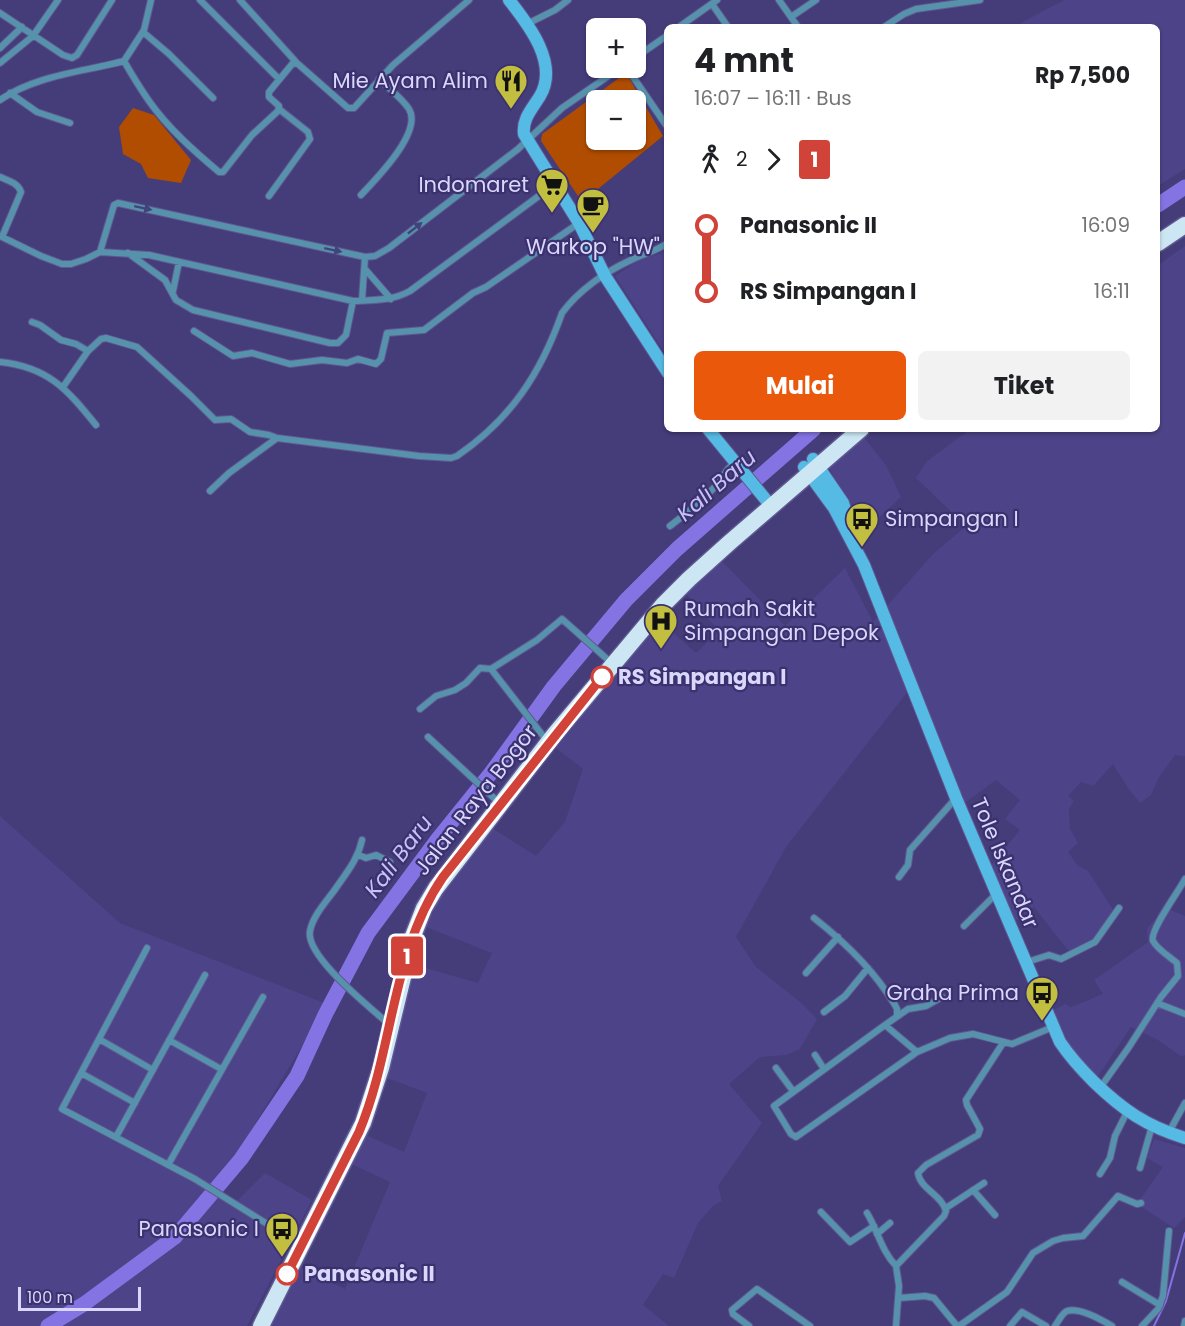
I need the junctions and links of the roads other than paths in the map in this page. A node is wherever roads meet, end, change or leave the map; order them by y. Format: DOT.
graph roads {
  1 [pos="58,0"];
  2 [pos="112,0"];
  3 [pos="151,0"];
  4 [pos="200,0"];
  5 [pos="240,0"];
  6 [pos="469,0"];
  7 [pos="509,0"];
  8 [pos="568,0"];
  9 [pos="779,0"];
  10 [pos="816,0"];
  11 [pos="980,0"];
  12 [pos="714,2"];
  13 [pos="932,3"];
  14 [pos="0,13"];
  15 [pos="791,17"];
  16 [pos="526,24"];
  17 [pos="683,24"];
  18 [pos="726,24"];
  19 [pos="796,24"];
  20 [pos="889,24"];
  21 [pos="22,27"];
  22 [pos="143,32"];
  23 [pos="33,36"];
  24 [pos="664,38"];
  25 [pos="0,48"];
  26 [pos="646,50"];
  27 [pos="124,62"];
  28 [pos="296,62"];
  29 [pos="0,63"];
  30 [pos="279,78"];
  31 [pos="606,78"];
  32 [pos="634,78"];
  33 [pos="379,79"];
  34 [pos="10,93"];
  35 [pos="213,98"];
  36 [pos="0,100"];
  37 [pos="279,109"];
  38 [pos="664,122"];
  39 [pos="70,123"];
  40 [pos="527,140"];
  41 [pos="0,177"];
  42 [pos="555,184"];
  43 [pos="362,195"];
  44 [pos="268,196"];
  45 [pos="579,223"];
  46 [pos="1185,225"];
  47 [pos="1185,235"];
  48 [pos="1,237"];
  49 [pos="1160,242"];
  50 [pos="664,245"];
  51 [pos="100,252"];
  52 [pos="1160,252"];
  53 [pos="128,253"];
  54 [pos="365,257"];
  55 [pos="180,262"];
  56 [pos="365,269"];
  57 [pos="605,276"];
  58 [pos="173,292"];
  59 [pos="391,299"];
  60 [pos="362,300"];
  61 [pos="353,301"];
  62 [pos="32,322"];
  63 [pos="194,331"];
  64 [pos="88,351"];
  65 [pos="0,362"];
  66 [pos="664,367"];
  67 [pos="63,387"];
  68 [pos="96,425"];
  69 [pos="710,432"];
  70 [pos="846,432"];
  71 [pos="857,432"];
  72 [pos="277,438"];
  73 [pos="736,463"];
  74 [pos="811,466"];
  75 [pos="210,491"];
  76 [pos="766,499"];
  77 [pos="670,526"];
  78 [pos="603,656"];
  79 [pos="491,669"];
  80 [pos="420,709"];
  81 [pos="541,733"];
  82 [pos="428,737"];
  83 [pos="490,795"];
  84 [pos="956,798"];
  85 [pos="362,840"];
  86 [pos="358,855"];
  87 [pos="390,862"];
  88 [pos="899,877"];
  89 [pos="1185,879"];
  90 [pos="997,894"];
  91 [pos="1119,908"];
  92 [pos="814,918"];
  93 [pos="964,926"];
  94 [pos="838,937"];
  95 [pos="147,948"];
  96 [pos="1027,962"];
  97 [pos="868,968"];
  98 [pos="806,974"];
  99 [pos="205,975"];
  100 [pos="263,996"];
  101 [pos="942,997"];
  102 [pos="1157,1003"];
  103 [pos="824,1012"];
  104 [pos="1185,1014"];
  105 [pos="897,1016"];
  106 [pos="387,1022"];
  107 [pos="885,1025"];
  108 [pos="1053,1027"];
  109 [pos="99,1039"];
  110 [pos="169,1040"];
  111 [pos="1003,1043"];
  112 [pos="917,1052"];
  113 [pos="815,1055"];
  114 [pos="776,1068"];
  115 [pos="221,1069"];
  116 [pos="824,1069"];
  117 [pos="153,1070"];
  118 [pos="81,1073"];
  119 [pos="1100,1088"];
  120 [pos="793,1091"];
  121 [pos="135,1103"];
  122 [pos="1185,1103"];
  123 [pos="1127,1112"];
  124 [pos="1152,1126"];
  125 [pos="1168,1133"];
  126 [pos="116,1137"];
  127 [pos="1185,1138"];
  128 [pos="168,1165"];
  129 [pos="1140,1168"];
  130 [pos="1100,1174"];
  131 [pos="984,1184"];
  132 [pos="973,1190"];
  133 [pos="1141,1203"];
  134 [pos="946,1208"];
  135 [pos="821,1212"];
  136 [pos="867,1214"];
  137 [pos="995,1215"];
  138 [pos="890,1223"];
  139 [pos="874,1226"];
  140 [pos="1169,1231"];
  141 [pos="877,1234"];
  142 [pos="298,1244"];
  143 [pos="896,1266"];
  144 [pos="1122,1281"];
  145 [pos="898,1298"];
  146 [pos="1160,1305"];
  147 [pos="1185,1321"];
  148 [pos="253,1326"];
  149 [pos="261,1326"];
  150 [pos="749,1326"];
  151 [pos="810,1326"];
  152 [pos="896,1326"];
  153 [pos="958,1326"];
  154 [pos="1010,1326"];
  155 [pos="1046,1326"];
  156 [pos="1055,1326"];
  157 [pos="1112,1326"];
  158 [pos="1142,1326"];
  159 [pos="1184,1326"];
  1 -- 23 [label="street"];
  2 -- 23 [label="street"];
  3 -- 22 [label="street"];
  4 -- 30 [label="street"];
  5 -- 28 [label="street"];
  6 -- 33 [label="street"];
  7 -- 16 [label="main road"];
  8 -- 16 [label="street"];
  9 -- 15 [label="street"];
  10 -- 15 [label="street"];
  11 -- 13 [label="street"];
  12 -- 17 [label="street"];
  12 -- 18 [label="street"];
  13 -- 20 [label="street"];
  14 -- 21 [label="street"];
  15 -- 19 [label="street"];
  16 -- 40 [label="main road"];
  21 -- 23 [label="street"];
  21 -- 25 [label="street"];
  22 -- 27 [label="street"];
  22 -- 35 [label="street"];
  23 -- 29 [label="street"];
  24 -- 26 [label="street"];
  27 -- 34 [label="street"];
  27 -- 37 [label="street"];
  28 -- 30 [label="street"];
  28 -- 33 [label="street"];
  30 -- 37 [label="street"];
  31 -- 40 [label="street"];
  32 -- 38 [label="street"];
  33 -- 43 [label="street"];
  34 -- 36 [label="street"];
  34 -- 39 [label="street"];
  37 -- 44 [label="street"];
  40 -- 42 [label="main road"];
  54 -- 40 [label="street, one-way"];
  41 -- 48 [label="street"];
  42 -- 45 [label="main road"];
  42 -- 59 [label="street"];
  45 -- 57 [label="main road"];
  45 -- 63 [label="street"];
  46 -- 49 [label="highway"];
  47 -- 52 [label="highway"];
  48 -- 51 [label="street"];
  50 -- 57 [label="street"];
  51 -- 53 [label="street"];
  51 -- 54 [label="street, one-way"];
  53 -- 55 [label="street"];
  53 -- 58 [label="street"];
  54 -- 56 [label="street"];
  55 -- 58 [label="street"];
  55 -- 61 [label="street"];
  56 -- 59 [label="street"];
  56 -- 60 [label="street"];
  57 -- 66 [label="main road"];
  57 -- 72 [label="street"];
  58 -- 61 [label="street"];
  59 -- 60 [label="street"];
  60 -- 61 [label="street"];
  62 -- 64 [label="street"];
  64 -- 67 [label="street"];
  64 -- 72 [label="street"];
  65 -- 67 [label="street"];
  67 -- 68 [label="street"];
  69 -- 73 [label="main road"];
  70 -- 74 [label="highway, Jalan Raya Bogor"];
  71 -- 74 [label="highway, Jalan Raya Bogor"];
  72 -- 75 [label="street"];
  73 -- 76 [label="main road"];
  73 -- 77 [label="street"];
  74 -- 76 [label="highway, Jalan Raya Bogor"];
  74 -- 84 [label="main road, Tole Iskandar"];
  76 -- 78 [label="highway, Jalan Raya Bogor"];
  76 -- 106 [label="highway, Jalan Raya Bogor"];
  78 -- 79 [label="street"];
  78 -- 81 [label="highway, Jalan Raya Bogor"];
  79 -- 80 [label="street"];
  79 -- 81 [label="street"];
  81 -- 83 [label="highway, Jalan Raya Bogor"];
  82 -- 83 [label="street"];
  83 -- 106 [label="highway, Jalan Raya Bogor"];
  84 -- 88 [label="street"];
  84 -- 90 [label="main road, Tole Iskandar"];
  85 -- 86 [label="street"];
  86 -- 87 [label="street"];
  86 -- 106 [label="street"];
  89 -- 102 [label="street"];
  90 -- 93 [label="street"];
  90 -- 96 [label="main road, Tole Iskandar"];
  91 -- 96 [label="street"];
  92 -- 94 [label="street"];
  94 -- 97 [label="street"];
  94 -- 98 [label="street"];
  95 -- 109 [label="street"];
  96 -- 108 [label="main road, Tole Iskandar"];
  97 -- 103 [label="street"];
  97 -- 105 [label="street"];
  99 -- 110 [label="street"];
  100 -- 115 [label="street"];
  101 -- 105 [label="street"];
  102 -- 104 [label="street"];
  102 -- 119 [label="street"];
  105 -- 107 [label="street"];
  106 -- 142 [label="highway, Jalan Raya Bogor"];
  107 -- 112 [label="street"];
  107 -- 116 [label="street"];
  108 -- 111 [label="street"];
  108 -- 119 [label="main road, Tole Iskandar"];
  109 -- 117 [label="street"];
  109 -- 118 [label="street"];
  110 -- 115 [label="street"];
  110 -- 117 [label="street"];
  111 -- 112 [label="street"];
  111 -- 134 [label="street"];
  112 -- 120 [label="street"];
  113 -- 116 [label="street"];
  114 -- 120 [label="street"];
  115 -- 128 [label="street"];
  116 -- 120 [label="street"];
  117 -- 121 [label="street"];
  118 -- 121 [label="street"];
  118 -- 126 [label="street"];
  119 -- 123 [label="main road, Tole Iskandar"];
  121 -- 126 [label="street"];
  122 -- 125 [label="street"];
  123 -- 124 [label="main road, Tole Iskandar"];
  123 -- 130 [label="street"];
  124 -- 125 [label="main road, Tole Iskandar"];
  124 -- 129 [label="street"];
  125 -- 127 [label="main road, Tole Iskandar"];
  126 -- 128 [label="street"];
  128 -- 142 [label="street"];
  131 -- 132 [label="street"];
  132 -- 134 [label="street"];
  132 -- 137 [label="street"];
  133 -- 153 [label="street"];
  134 -- 143 [label="street"];
  135 -- 139 [label="street"];
  136 -- 139 [label="street"];
  138 -- 141 [label="street"];
  139 -- 141 [label="street"];
  140 -- 146 [label="street"];
  141 -- 143 [label="street"];
  142 -- 148 [label="highway, Jalan Raya Bogor"];
  142 -- 149 [label="highway, Jalan Raya Bogor"];
  143 -- 145 [label="street"];
  144 -- 146 [label="street"];
  145 -- 152 [label="street"];
  145 -- 153 [label="street"];
  146 -- 158 [label="street"];
  147 -- 159 [label="street"];
  150 -- 151 [label="street"];
  154 -- 155 [label="street"];
  156 -- 157 [label="street"];
}
